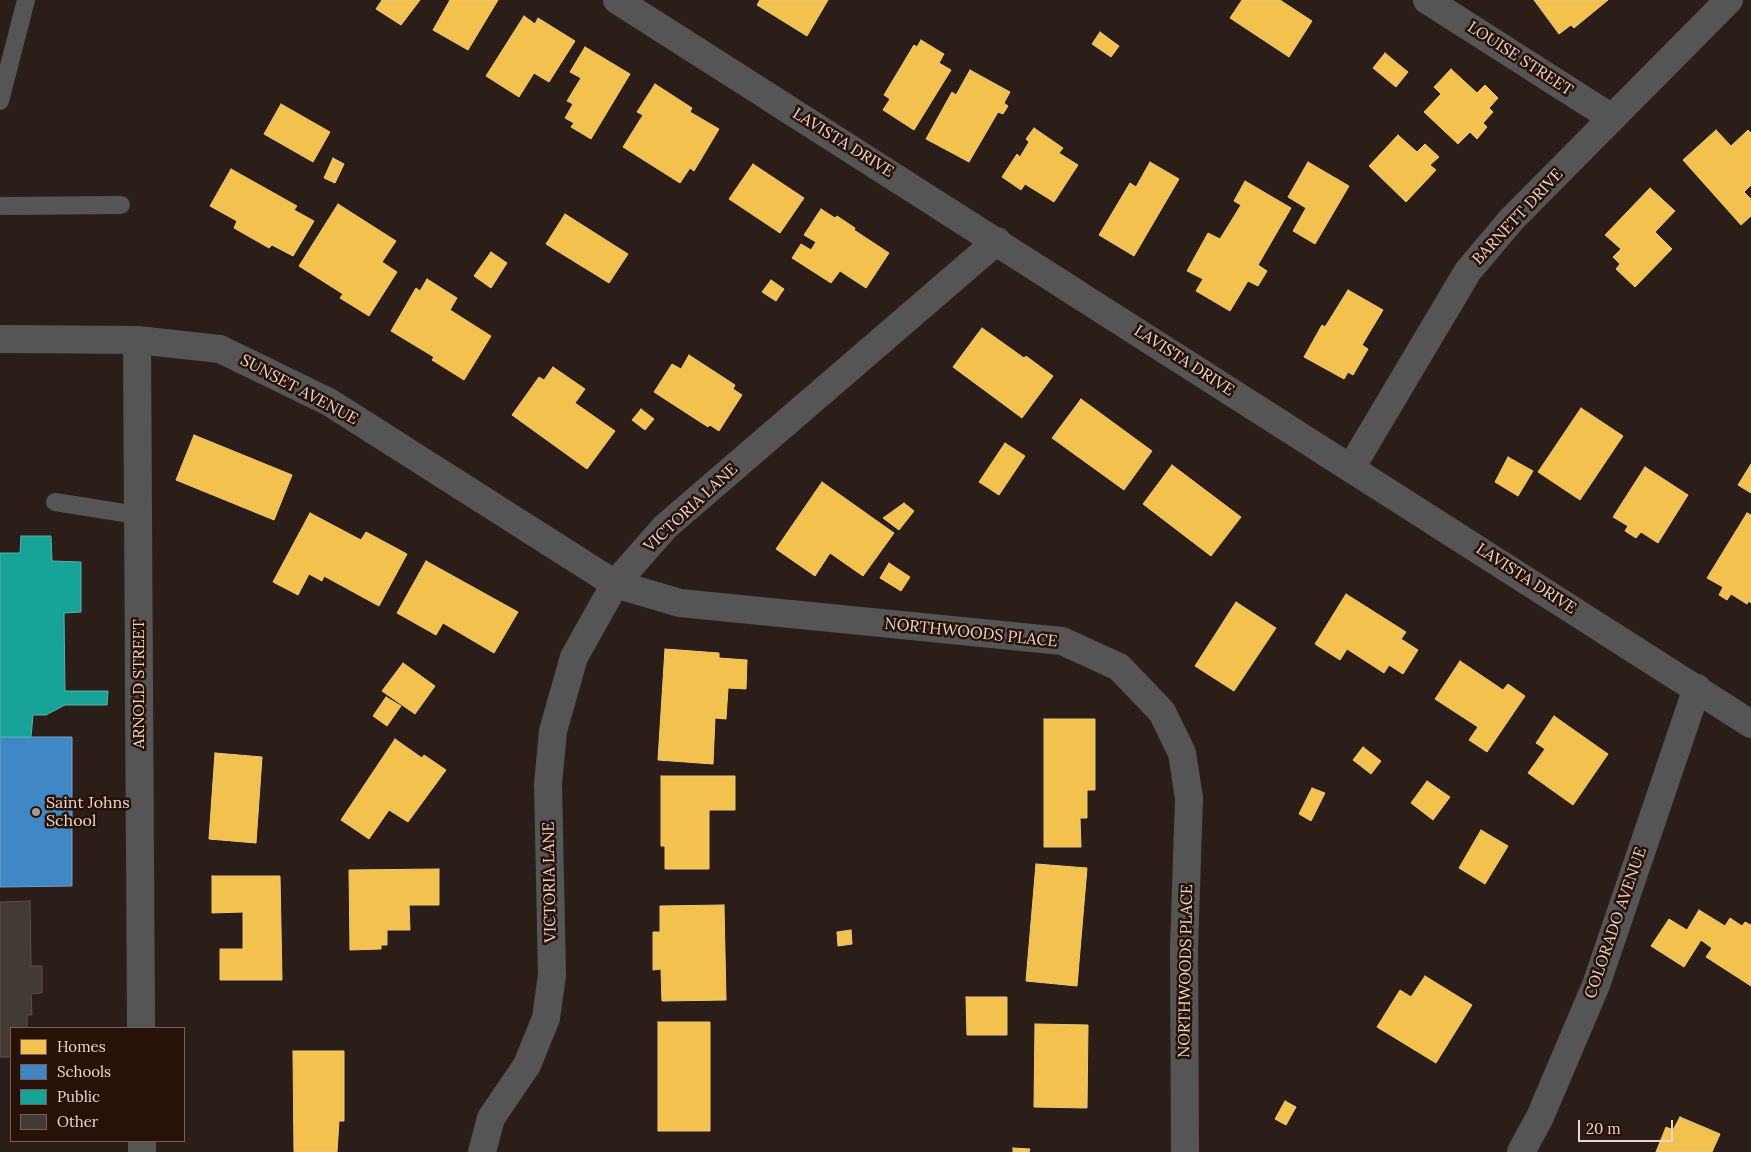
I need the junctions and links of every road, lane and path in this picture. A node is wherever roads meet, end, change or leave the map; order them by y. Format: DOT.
graph roads {
  1 [pos="26,0"];
  2 [pos="617,0"];
  3 [pos="1427,0"];
  4 [pos="1729,0"];
  5 [pos="0,101"];
  6 [pos="1612,118"];
  7 [pos="121,205"];
  8 [pos="0,206"];
  9 [pos="997,242"];
  10 [pos="0,338"];
  11 [pos="136,340"];
  12 [pos="1351,468"];
  13 [pos="55,502"];
  14 [pos="138,515"];
  15 [pos="615,584"];
  16 [pos="1697,688"];
  17 [pos="1751,724"];
  18 [pos="141,1027"];
  19 [pos="482,1152"];
  20 [pos="1185,1152"];
  21 [pos="1521,1152"];
  1 -- 5 [label="lane"];
  2 -- 9 [label="street, LAVISTA DRIVE"];
  3 -- 6 [label="street, LOUISE STREET"];
  4 -- 6 [label="street, BARNETT DRIVE"];
  6 -- 12 [label="street, BARNETT DRIVE"];
  7 -- 8 [label="lane"];
  9 -- 12 [label="street, LAVISTA DRIVE"];
  9 -- 15 [label="street, VICTORIA LANE"];
  10 -- 11 [label="street, SUNSET AVENUE"];
  11 -- 14 [label="street, ARNOLD STREET"];
  11 -- 15 [label="street, SUNSET AVENUE"];
  12 -- 16 [label="street, LAVISTA DRIVE"];
  13 -- 14 [label="lane"];
  14 -- 18 [label="street, ARNOLD STREET"];
  15 -- 19 [label="street, VICTORIA LANE"];
  15 -- 20 [label="street, NORTHWOODS PLACE"];
  16 -- 17 [label="street, LAVISTA DRIVE"];
  16 -- 21 [label="street, COLORADO AVENUE"];
}
